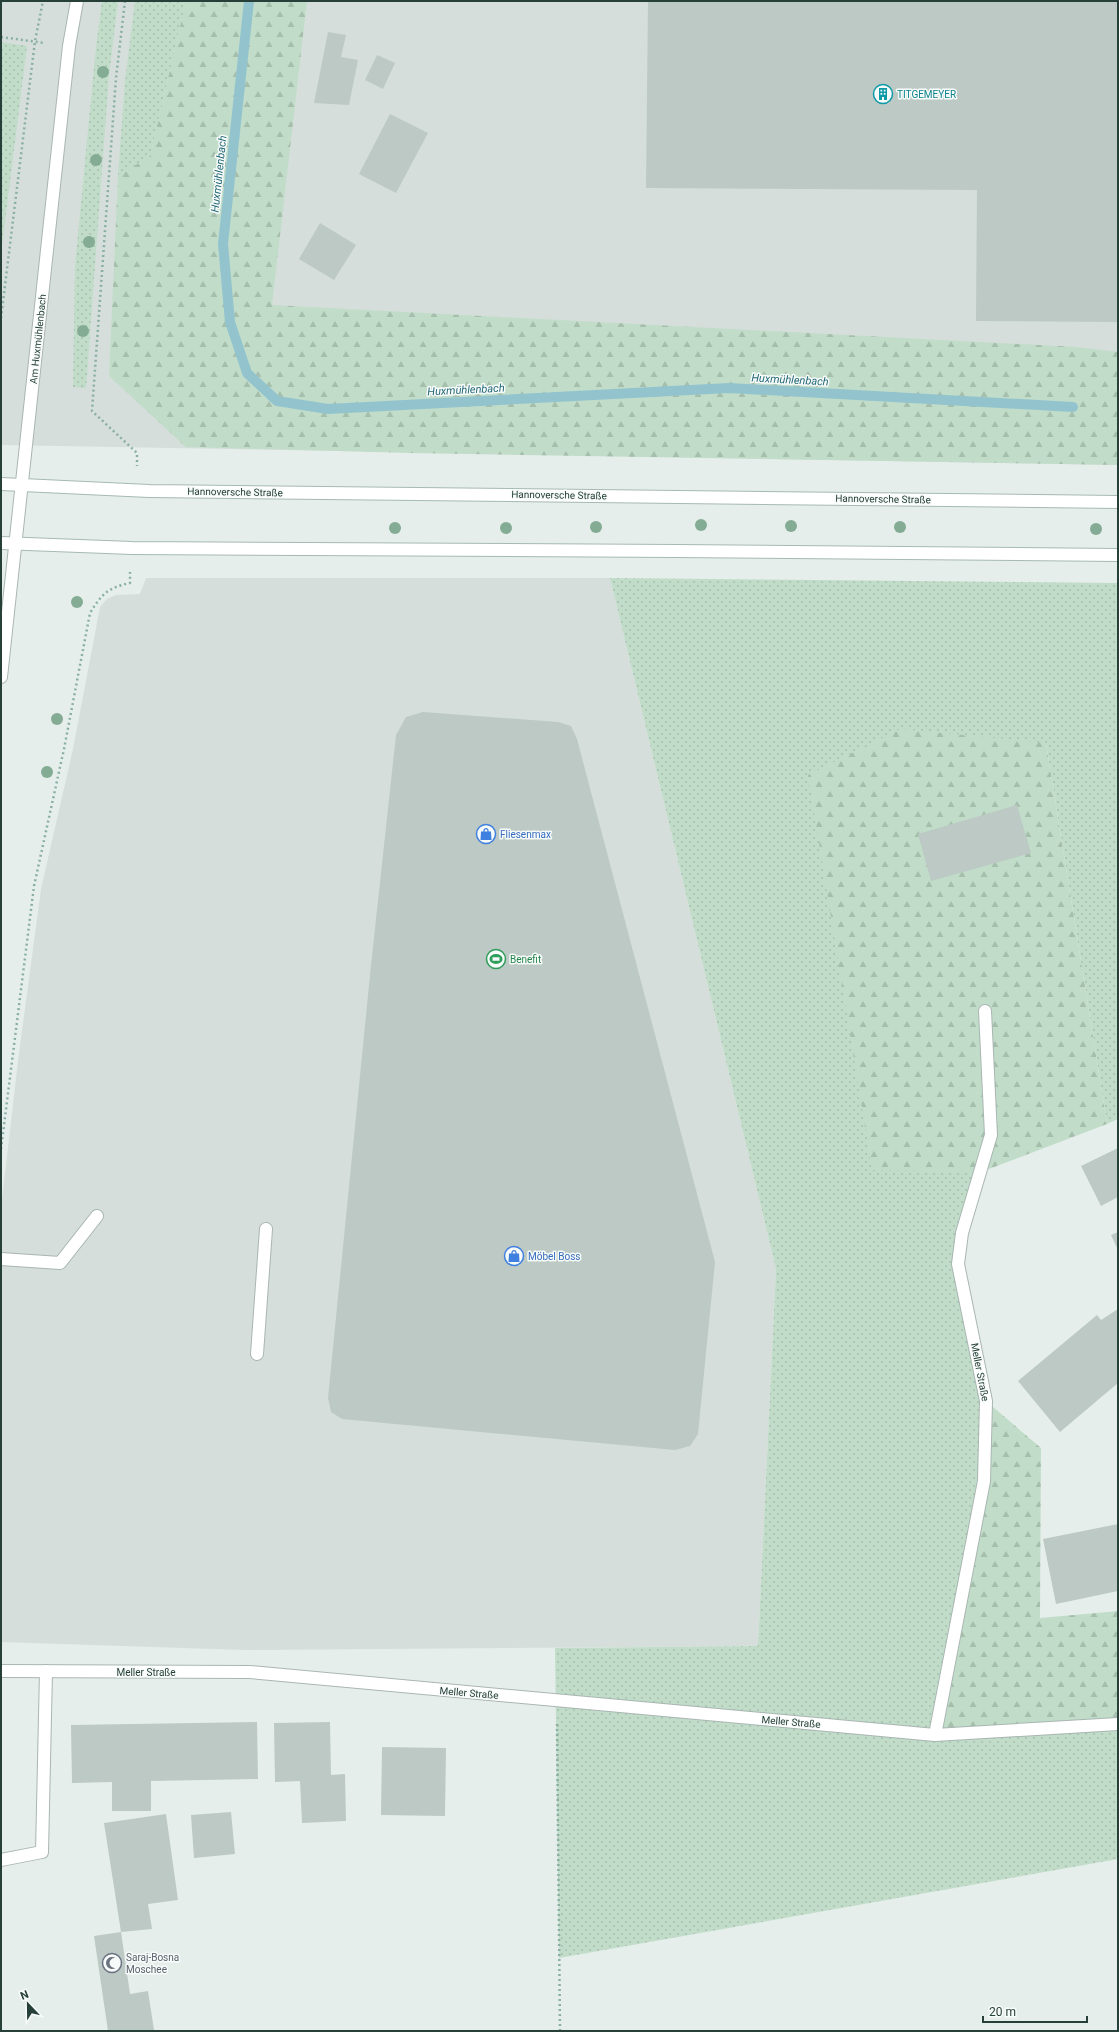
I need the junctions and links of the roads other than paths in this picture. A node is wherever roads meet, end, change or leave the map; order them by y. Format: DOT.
graph roads {
  1 [pos="77,1"];
  2 [pos="1,484"];
  3 [pos="22,484"];
  4 [pos="1118,502"];
  5 [pos="1,543"];
  6 [pos="15,543"];
  7 [pos="1118,556"];
  8 [pos="1,678"];
  9 [pos="985,1011"];
  10 [pos="97,1216"];
  11 [pos="266,1229"];
  12 [pos="1,1259"];
  13 [pos="257,1354"];
  14 [pos="1,1671"];
  15 [pos="46,1671"];
  16 [pos="1118,1724"];
  17 [pos="936,1735"];
  18 [pos="1,1860"];
  1 -- 3 [label="main road, Am Huxmühlenbach"];
  2 -- 3 [label="main road, Hannoversche Straße"];
  3 -- 4 [label="main road, Hannoversche Straße"];
  3 -- 6 [label="main road, Am Huxmühlenbach"];
  5 -- 6 [label="main road"];
  6 -- 7 [label="main road"];
  6 -- 8 [label="main road, Am Huxmühlenbach"];
  9 -- 17 [label="main road, Meller Straße"];
  10 -- 12 [label="main road"];
  11 -- 13 [label="main road"];
  14 -- 15 [label="main road, Meller Straße"];
  15 -- 17 [label="main road, Meller Straße"];
  15 -- 18 [label="main road"];
  16 -- 17 [label="main road, Meller Straße"];
}
